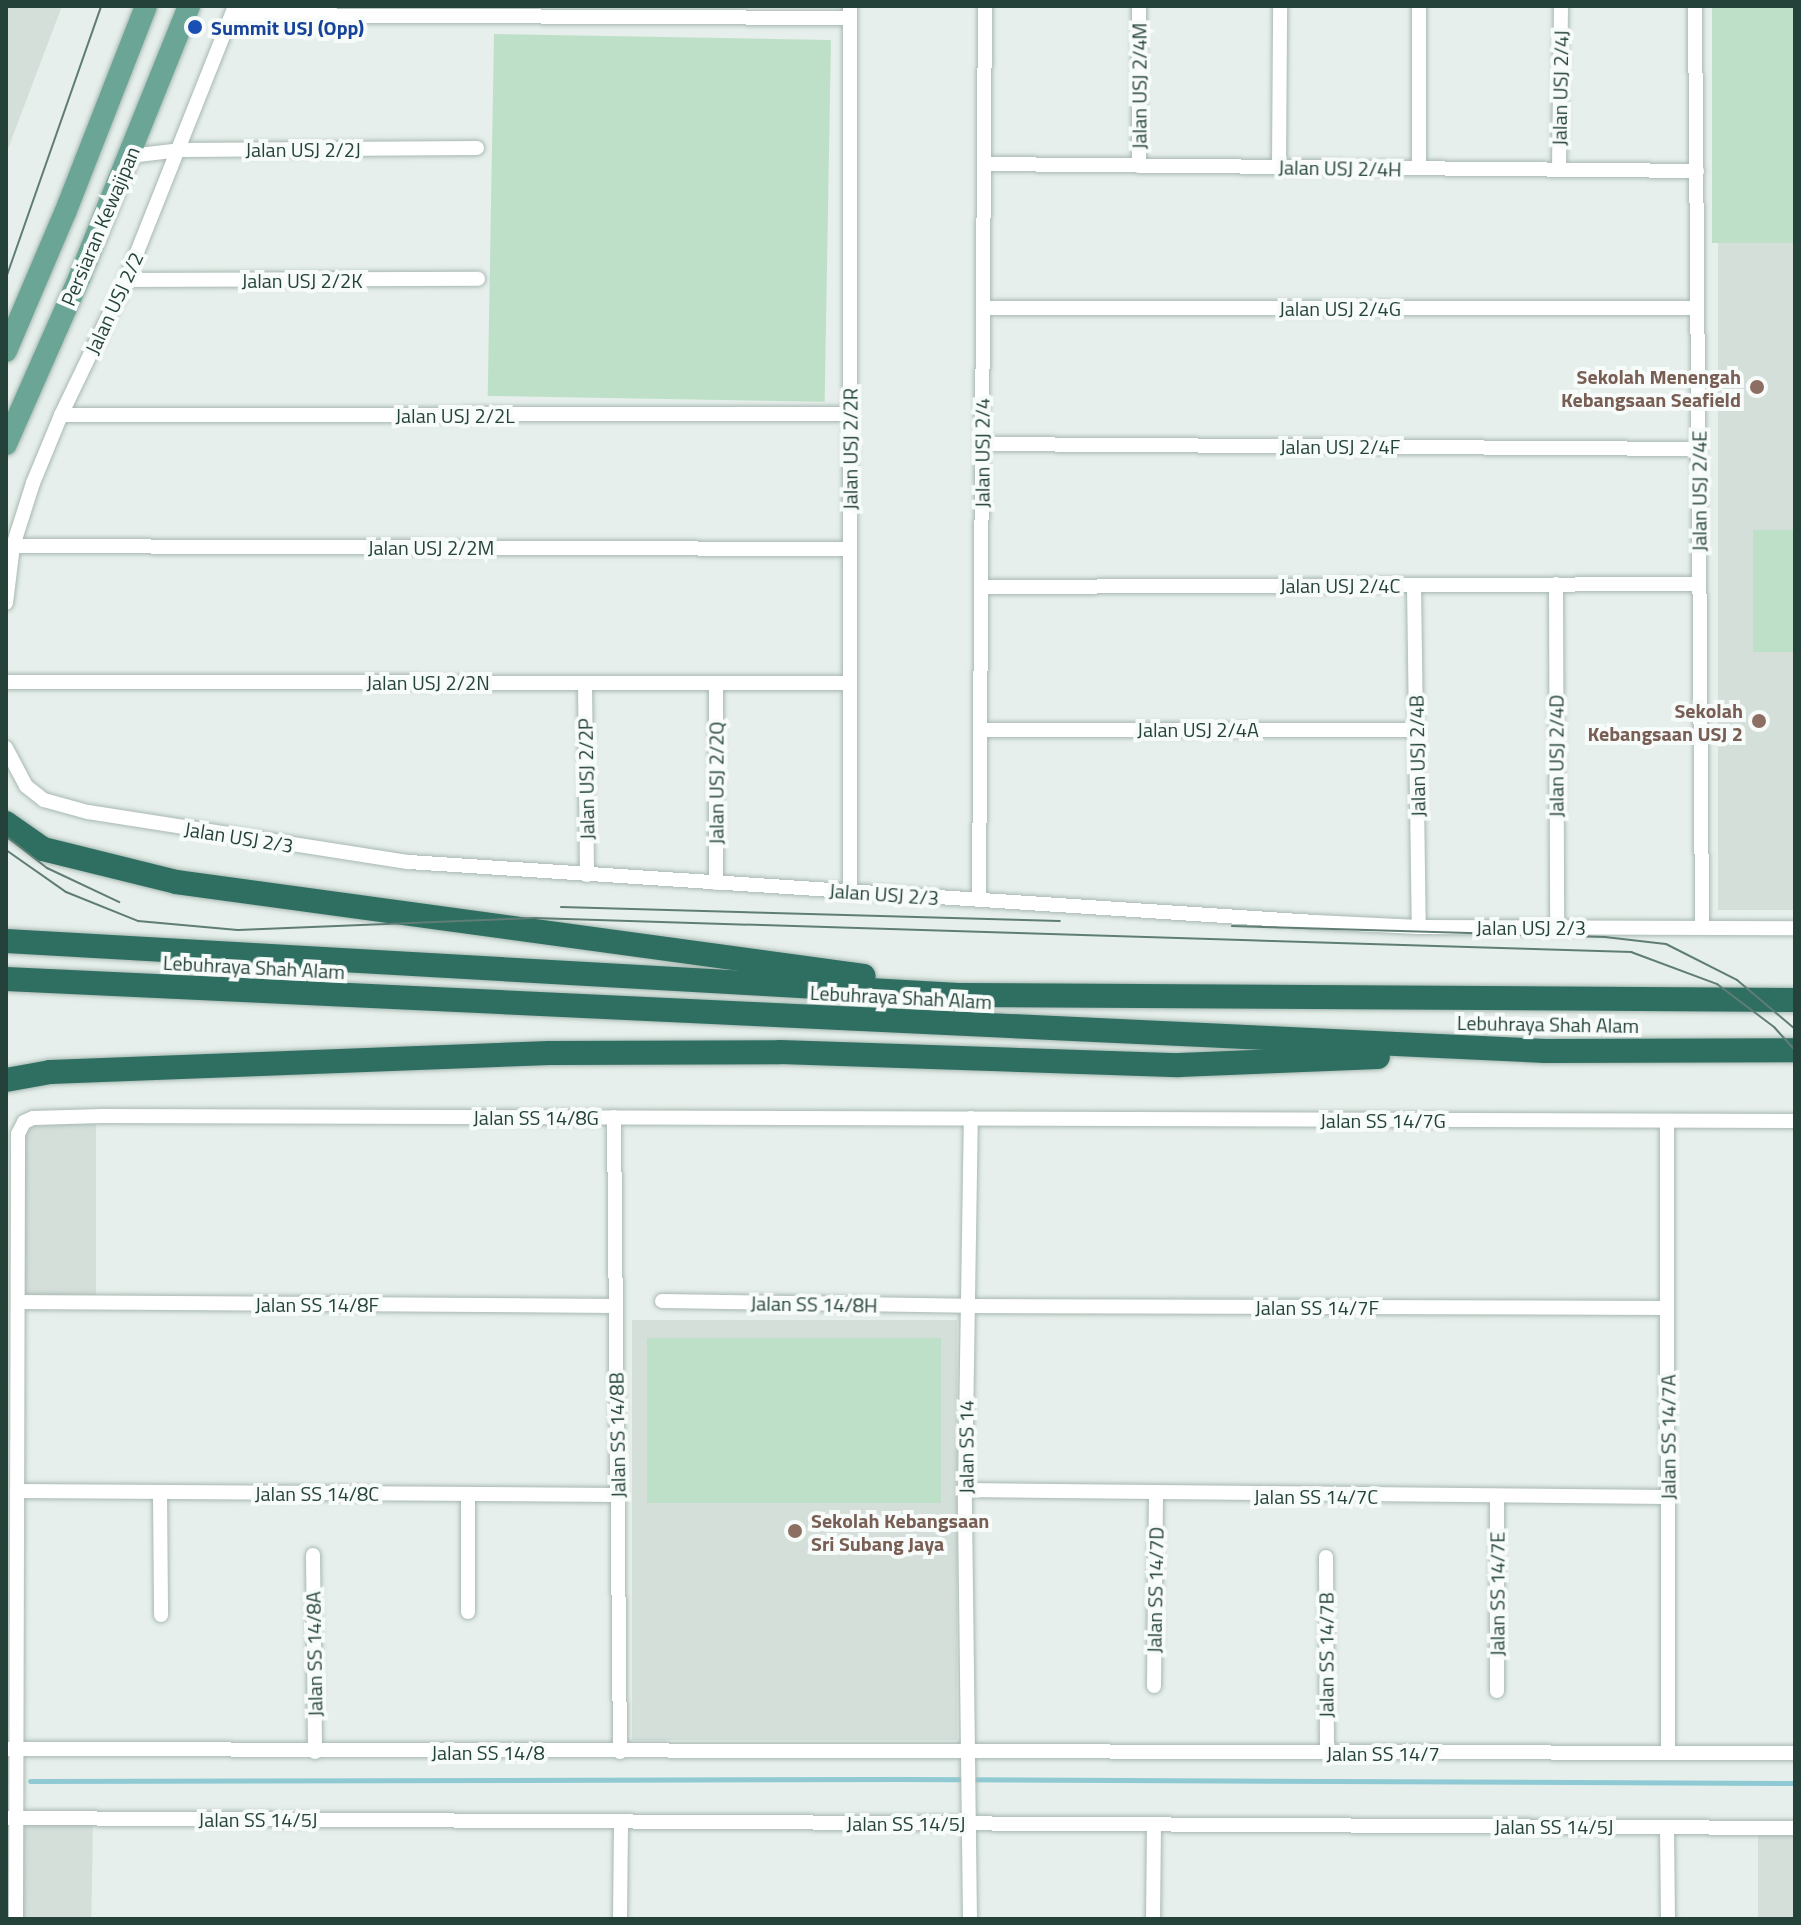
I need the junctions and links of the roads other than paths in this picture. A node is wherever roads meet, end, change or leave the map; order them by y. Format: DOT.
graph roads {
  1 [pos="146,6"];
  2 [pos="189,6"];
  3 [pos="985,6"];
  4 [pos="1139,6"];
  5 [pos="1280,6"];
  6 [pos="1419,6"];
  7 [pos="1561,6"];
  8 [pos="1695,6"];
  9 [pos="234,10"];
  10 [pos="850,12"];
  11 [pos="477,148"];
  12 [pos="180,150"];
  13 [pos="130,156"];
  14 [pos="984,164"];
  15 [pos="1139,166"];
  16 [pos="1279,167"];
  17 [pos="1419,168"];
  18 [pos="1559,170"];
  19 [pos="1697,171"];
  20 [pos="478,279"];
  21 [pos="126,280"];
  22 [pos="983,308"];
  23 [pos="1697,308"];
  24 [pos="6,351"];
  25 [pos="850,414"];
  26 [pos="61,415"];
  27 [pos="6,444"];
  28 [pos="982,444"];
  29 [pos="1698,449"];
  30 [pos="13,546"];
  31 [pos="850,549"];
  32 [pos="1556,584"];
  33 [pos="1699,584"];
  34 [pos="1414,585"];
  35 [pos="981,587"];
  36 [pos="6,603"];
  37 [pos="6,682"];
  38 [pos="585,683"];
  39 [pos="716,683"];
  40 [pos="850,683"];
  41 [pos="980,730"];
  42 [pos="1416,730"];
  43 [pos="6,748"];
  44 [pos="6,823"];
  45 [pos="587,875"];
  46 [pos="716,883"];
  47 [pos="850,892"];
  48 [pos="979,900"];
  49 [pos="1419,927"];
  50 [pos="1557,927"];
  51 [pos="1702,927"];
  52 [pos="1795,928"];
  53 [pos="6,941"];
  54 [pos="6,979"];
  55 [pos="958,995"];
  56 [pos="1795,1000"];
  57 [pos="1795,1050"];
  58 [pos="1545,1051"];
  59 [pos="6,1080"];
  60 [pos="614,1117"];
  61 [pos="971,1118"];
  62 [pos="1667,1121"];
  63 [pos="1795,1121"];
  64 [pos="662,1301"];
  65 [pos="18,1302"];
  66 [pos="616,1306"];
  67 [pos="967,1306"];
  68 [pos="1667,1308"];
  69 [pos="965,1490"];
  70 [pos="17,1491"];
  71 [pos="160,1492"];
  72 [pos="468,1494"];
  73 [pos="618,1495"];
  74 [pos="1156,1495"];
  75 [pos="1497,1496"];
  76 [pos="1668,1497"];
  77 [pos="313,1555"];
  78 [pos="1326,1557"];
  79 [pos="468,1612"];
  80 [pos="161,1615"];
  81 [pos="1154,1686"];
  82 [pos="1497,1691"];
  83 [pos="11,1750"];
  84 [pos="315,1752"];
  85 [pos="620,1752"];
  86 [pos="970,1752"];
  87 [pos="1327,1753"];
  88 [pos="1668,1753"];
  89 [pos="1795,1753"];
  90 [pos="11,1818"];
  91 [pos="621,1821"];
  92 [pos="970,1823"];
  93 [pos="1154,1824"];
  94 [pos="1667,1827"];
  95 [pos="1795,1828"];
  96 [pos="16,1919"];
  97 [pos="620,1919"];
  98 [pos="970,1919"];
  99 [pos="1153,1919"];
  100 [pos="1668,1919"];
  1 -- 24 [label="main road, Persiaran Kewajipan"];
  2 -- 13 [label="main road, Persiaran Kewajipan"];
  3 -- 14 [label="street, Jalan USJ 2/4"];
  4 -- 15 [label="street, Jalan USJ 2/4M"];
  5 -- 16 [label="street"];
  6 -- 17 [label="street"];
  7 -- 18 [label="street, Jalan USJ 2/4J"];
  8 -- 19 [label="street, Jalan USJ 2/4E"];
  9 -- 10 [label="street"];
  9 -- 12 [label="street, Jalan USJ 2/2"];
  10 -- 25 [label="street, Jalan USJ 2/2R"];
  11 -- 12 [label="street, Jalan USJ 2/2J"];
  12 -- 13 [label="street, Jalan USJ 2/2J"];
  12 -- 21 [label="street, Jalan USJ 2/2"];
  13 -- 27 [label="main road, Persiaran Kewajipan"];
  14 -- 15 [label="street, Jalan USJ 2/4H"];
  14 -- 22 [label="street, Jalan USJ 2/4"];
  15 -- 16 [label="street, Jalan USJ 2/4H"];
  16 -- 17 [label="street, Jalan USJ 2/4H"];
  17 -- 18 [label="street, Jalan USJ 2/4H"];
  18 -- 19 [label="street, Jalan USJ 2/4H"];
  19 -- 23 [label="street, Jalan USJ 2/4E"];
  20 -- 21 [label="street, Jalan USJ 2/2K"];
  21 -- 26 [label="street, Jalan USJ 2/2"];
  22 -- 23 [label="street, Jalan USJ 2/4G"];
  22 -- 28 [label="street, Jalan USJ 2/4"];
  23 -- 29 [label="street, Jalan USJ 2/4E"];
  25 -- 26 [label="street, Jalan USJ 2/2L"];
  25 -- 31 [label="street, Jalan USJ 2/2R"];
  26 -- 30 [label="street, Jalan USJ 2/2"];
  28 -- 29 [label="street, Jalan USJ 2/4F"];
  28 -- 35 [label="street, Jalan USJ 2/4"];
  29 -- 33 [label="street, Jalan USJ 2/4E"];
  30 -- 31 [label="street, Jalan USJ 2/2M"];
  30 -- 36 [label="street, Jalan USJ 2/2"];
  31 -- 40 [label="street, Jalan USJ 2/2R"];
  32 -- 33 [label="street, Jalan USJ 2/4C"];
  32 -- 34 [label="street, Jalan USJ 2/4C"];
  32 -- 50 [label="street, Jalan USJ 2/4D"];
  33 -- 51 [label="street, Jalan USJ 2/4E"];
  34 -- 35 [label="street, Jalan USJ 2/4C"];
  34 -- 42 [label="street, Jalan USJ 2/4B"];
  35 -- 41 [label="street, Jalan USJ 2/4"];
  37 -- 38 [label="street, Jalan USJ 2/2N"];
  38 -- 39 [label="street, Jalan USJ 2/2N"];
  38 -- 45 [label="street, Jalan USJ 2/2P"];
  39 -- 40 [label="street, Jalan USJ 2/2N"];
  39 -- 46 [label="street, Jalan USJ 2/2Q"];
  40 -- 47 [label="street, Jalan USJ 2/2R"];
  41 -- 42 [label="street, Jalan USJ 2/4A"];
  41 -- 48 [label="street, Jalan USJ 2/4"];
  42 -- 49 [label="street, Jalan USJ 2/4B"];
  43 -- 45 [label="street, Jalan USJ 2/3"];
  44 -- 55 [label="highway"];
  45 -- 46 [label="street, Jalan USJ 2/3"];
  46 -- 47 [label="street, Jalan USJ 2/3"];
  47 -- 48 [label="street, Jalan USJ 2/3"];
  48 -- 49 [label="street, Jalan USJ 2/3"];
  49 -- 50 [label="street, Jalan USJ 2/3"];
  50 -- 51 [label="street, Jalan USJ 2/3"];
  51 -- 52 [label="street, Jalan USJ 2/3"];
  53 -- 55 [label="highway, Lebuhraya Shah Alam"];
  54 -- 58 [label="highway, Lebuhraya Shah Alam"];
  55 -- 56 [label="highway, Lebuhraya Shah Alam"];
  57 -- 58 [label="highway, Lebuhraya Shah Alam"];
  58 -- 59 [label="highway"];
  60 -- 61 [label="street, Jalan SS 14/8G"];
  60 -- 65 [label="street, Jalan SS 14/8G"];
  60 -- 66 [label="street, Jalan SS 14/8B"];
  61 -- 62 [label="street, Jalan SS 14/7G"];
  61 -- 67 [label="street, Jalan SS 14"];
  62 -- 63 [label="street, Jalan SS 14/7G"];
  62 -- 68 [label="street, Jalan SS 14/7A"];
  64 -- 67 [label="street, Jalan SS 14/8H"];
  65 -- 66 [label="street, Jalan SS 14/8F"];
  65 -- 70 [label="street"];
  66 -- 73 [label="street, Jalan SS 14/8B"];
  67 -- 68 [label="street, Jalan SS 14/7F"];
  67 -- 69 [label="street, Jalan SS 14"];
  68 -- 76 [label="street, Jalan SS 14/7A"];
  69 -- 74 [label="street, Jalan SS 14/7C"];
  69 -- 86 [label="street, Jalan SS 14"];
  70 -- 71 [label="street, Jalan SS 14/8C"];
  70 -- 83 [label="street"];
  71 -- 72 [label="street, Jalan SS 14/8C"];
  71 -- 80 [label="street"];
  72 -- 73 [label="street, Jalan SS 14/8C"];
  72 -- 79 [label="street"];
  73 -- 85 [label="street, Jalan SS 14/8B"];
  74 -- 75 [label="street, Jalan SS 14/7C"];
  74 -- 81 [label="street, Jalan SS 14/7D"];
  75 -- 76 [label="street, Jalan SS 14/7C"];
  75 -- 82 [label="street, Jalan SS 14/7E"];
  76 -- 88 [label="street, Jalan SS 14/7A"];
  77 -- 84 [label="street, Jalan SS 14/8A"];
  78 -- 87 [label="street, Jalan SS 14/7B"];
  83 -- 84 [label="street, Jalan SS 14/8"];
  83 -- 90 [label="street"];
  84 -- 85 [label="street, Jalan SS 14/8"];
  85 -- 86 [label="street, Jalan SS 14/8"];
  86 -- 87 [label="street, Jalan SS 14/7"];
  86 -- 92 [label="street, Jalan SS 14"];
  87 -- 88 [label="street, Jalan SS 14/7"];
  88 -- 89 [label="street, Jalan SS 14/7"];
  90 -- 91 [label="street, Jalan SS 14/5J"];
  90 -- 96 [label="street"];
  91 -- 92 [label="street, Jalan SS 14/5J"];
  91 -- 97 [label="street"];
  92 -- 93 [label="street, Jalan SS 14/5J"];
  92 -- 98 [label="street, Jalan SS 14"];
  93 -- 94 [label="street, Jalan SS 14/5J"];
  93 -- 99 [label="street"];
  94 -- 95 [label="street, Jalan SS 14/5J"];
  94 -- 100 [label="street"];
}
